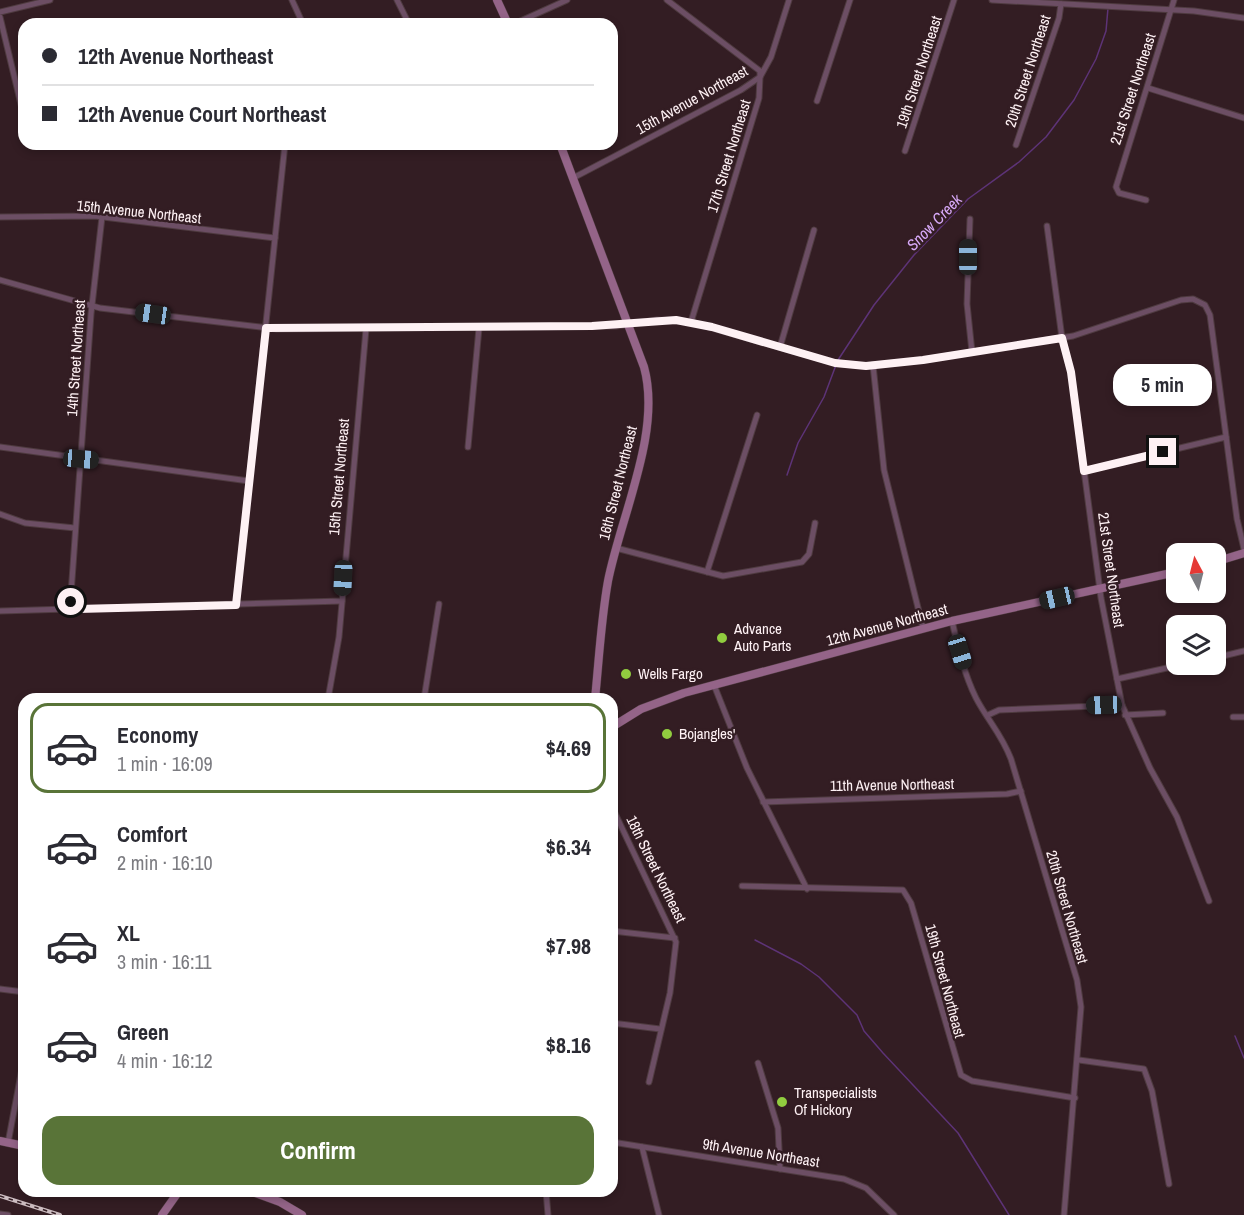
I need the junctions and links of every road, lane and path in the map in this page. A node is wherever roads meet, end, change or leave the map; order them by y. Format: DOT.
graph roads {
  1 [pos="50,0"];
  2 [pos="292,0"];
  3 [pos="397,0"];
  4 [pos="497,0"];
  5 [pos="567,0"];
  6 [pos="667,0"];
  7 [pos="789,0"];
  8 [pos="850,0"];
  9 [pos="954,0"];
  10 [pos="992,0"];
  11 [pos="1174,0"];
  12 [pos="1061,4"];
  13 [pos="1172,9"];
  14 [pos="0,12"];
  15 [pos="0,17"];
  16 [pos="300,18"];
  17 [pos="406,18"];
  18 [pos="505,18"];
  19 [pos="527,18"];
  20 [pos="1244,18"];
  21 [pos="760,76"];
  22 [pos="18,80"];
  23 [pos="1148,88"];
  24 [pos="817,101"];
  25 [pos="1244,118"];
  26 [pos="1016,145"];
  27 [pos="284,150"];
  28 [pos="562,150"];
  29 [pos="905,151"];
  30 [pos="573,178"];
  31 [pos="1146,200"];
  32 [pos="102,217"];
  33 [pos="0,218"];
  34 [pos="969,219"];
  35 [pos="1047,226"];
  36 [pos="814,230"];
  37 [pos="275,238"];
  38 [pos="0,280"];
  39 [pos="92,306"];
  40 [pos="691,322"];
  41 [pos="628,323"];
  42 [pos="266,328"];
  43 [pos="479,328"];
  44 [pos="366,329"];
  45 [pos="1062,338"];
  46 [pos="780,347"];
  47 [pos="972,352"];
  48 [pos="873,365"];
  49 [pos="757,415"];
  50 [pos="1226,437"];
  51 [pos="0,447"];
  52 [pos="468,447"];
  53 [pos="81,459"];
  54 [pos="1084,471"];
  55 [pos="249,481"];
  56 [pos="0,514"];
  57 [pos="814,523"];
  58 [pos="75,528"];
  59 [pos="616,548"];
  60 [pos="1244,551"];
  61 [pos="1226,558"];
  62 [pos="707,573"];
  63 [pos="1166,574"];
  64 [pos="1101,588"];
  65 [pos="342,601"];
  66 [pos="439,604"];
  67 [pos="236,605"];
  68 [pos="70,608"];
  69 [pos="0,611"];
  70 [pos="952,621"];
  71 [pos="923,628"];
  72 [pos="1244,651"];
  73 [pos="1226,655"];
  74 [pos="1166,669"];
  75 [pos="1118,680"];
  76 [pos="714,685"];
  77 [pos="329,693"];
  78 [pos="425,693"];
  79 [pos="596,693"];
  80 [pos="1122,705"];
  81 [pos="1163,713"];
  82 [pos="988,715"];
  83 [pos="1125,715"];
  84 [pos="628,716"];
  85 [pos="618,717"];
  86 [pos="1233,717"];
  87 [pos="1244,717"];
  88 [pos="618,723"];
  89 [pos="1021,791"];
  90 [pos="763,802"];
  91 [pos="618,819"];
  92 [pos="742,886"];
  93 [pos="807,889"];
  94 [pos="1209,901"];
  95 [pos="618,932"];
  96 [pos="675,938"];
  97 [pos="0,989"];
  98 [pos="18,991"];
  99 [pos="618,1024"];
  100 [pos="660,1029"];
  101 [pos="1079,1060"];
  102 [pos="758,1063"];
  103 [pos="649,1082"];
  104 [pos="18,1086"];
  105 [pos="1075,1098"];
  106 [pos="4,1142"];
  107 [pos="618,1143"];
  108 [pos="642,1147"];
  109 [pos="780,1169"];
  110 [pos="1168,1184"];
  111 [pos="175,1197"];
  112 [pos="272,1197"];
  113 [pos="547,1197"];
  114 [pos="0,1214"];
  115 [pos="8,1215"];
  116 [pos="162,1215"];
  117 [pos="302,1215"];
  118 [pos="549,1215"];
  119 [pos="659,1215"];
  120 [pos="894,1215"];
  121 [pos="1064,1215"];
  1 -- 14 [label="street"];
  2 -- 16 [label="street"];
  3 -- 17 [label="street"];
  4 -- 18 [label="main road"];
  5 -- 19 [label="street"];
  6 -- 21 [label="street"];
  7 -- 21 [label="street, 17th Street Northeast"];
  8 -- 24 [label="street"];
  9 -- 29 [label="street, 19th Street Northeast"];
  10 -- 12 [label="street"];
  11 -- 13 [label="street, 21st Street Northeast"];
  12 -- 13 [label="street"];
  12 -- 26 [label="street, 20th Street Northeast"];
  13 -- 20 [label="street"];
  13 -- 23 [label="street, 21st Street Northeast"];
  15 -- 22 [label="street"];
  21 -- 30 [label="street, 15th Avenue Northeast"];
  21 -- 40 [label="street, 17th Street Northeast"];
  23 -- 25 [label="street"];
  23 -- 31 [label="street, 21st Street Northeast"];
  27 -- 37 [label="street"];
  28 -- 30 [label="main road, 16th Street Northeast"];
  30 -- 41 [label="main road, 16th Street Northeast"];
  32 -- 33 [label="street, 15th Avenue Northeast"];
  32 -- 37 [label="street, 15th Avenue Northeast"];
  32 -- 39 [label="street, 14th Street Northeast"];
  34 -- 47 [label="street"];
  35 -- 45 [label="street, 21st Street Northeast"];
  36 -- 46 [label="street"];
  37 -- 42 [label="street"];
  38 -- 39 [label="street"];
  39 -- 42 [label="street"];
  39 -- 53 [label="street, 14th Street Northeast"];
  40 -- 41 [label="street"];
  40 -- 46 [label="street"];
  41 -- 43 [label="street"];
  41 -- 59 [label="main road, 16th Street Northeast"];
  42 -- 44 [label="street"];
  42 -- 55 [label="street"];
  43 -- 44 [label="street"];
  43 -- 52 [label="street"];
  44 -- 65 [label="street, 15th Street Northeast"];
  45 -- 47 [label="street"];
  45 -- 50 [label="street"];
  45 -- 54 [label="street, 21st Street Northeast"];
  46 -- 48 [label="street"];
  47 -- 48 [label="street"];
  48 -- 71 [label="street"];
  49 -- 62 [label="street"];
  50 -- 54 [label="street"];
  50 -- 60 [label="street"];
  51 -- 53 [label="street"];
  53 -- 55 [label="street"];
  53 -- 58 [label="street, 14th Street Northeast"];
  54 -- 64 [label="street, 21st Street Northeast"];
  55 -- 67 [label="street"];
  56 -- 58 [label="street"];
  57 -- 62 [label="street"];
  58 -- 68 [label="street, 14th Street Northeast"];
  59 -- 62 [label="street"];
  59 -- 79 [label="main road, 16th Street Northeast"];
  60 -- 61 [label="main road"];
  63 -- 64 [label="main road, 12th Avenue Northeast"];
  64 -- 70 [label="main road, 12th Avenue Northeast"];
  64 -- 75 [label="street, 21st Street Northeast"];
  65 -- 67 [label="street"];
  65 -- 77 [label="street, 15th Street Northeast"];
  66 -- 78 [label="street"];
  67 -- 68 [label="street"];
  68 -- 69 [label="street"];
  70 -- 71 [label="main road, 12th Avenue Northeast"];
  70 -- 82 [label="street, 20th Street Northeast"];
  71 -- 76 [label="main road, 12th Avenue Northeast"];
  72 -- 73 [label="street"];
  74 -- 75 [label="street"];
  75 -- 80 [label="street, 21st Street Northeast"];
  76 -- 84 [label="main road, 12th Avenue Northeast"];
  76 -- 90 [label="street"];
  80 -- 82 [label="street"];
  80 -- 83 [label="street, 21st Street Northeast"];
  81 -- 83 [label="street"];
  82 -- 89 [label="street, 20th Street Northeast"];
  83 -- 94 [label="street, 21st Street Northeast"];
  84 -- 85 [label="main road"];
  84 -- 88 [label="main road, 12th Avenue Northeast"];
  86 -- 87 [label="street"];
  89 -- 90 [label="street, 11th Avenue Northeast"];
  89 -- 101 [label="street, 20th Street Northeast"];
  90 -- 93 [label="street"];
  91 -- 96 [label="street, 18th Street Northeast"];
  92 -- 93 [label="street"];
  93 -- 105 [label="street, 19th Street Northeast"];
  95 -- 96 [label="street"];
  96 -- 100 [label="street, 18th Street Northeast"];
  97 -- 98 [label="street"];
  99 -- 100 [label="street"];
  100 -- 103 [label="street, 18th Street Northeast"];
  101 -- 105 [label="street, 20th Street Northeast"];
  101 -- 110 [label="street"];
  102 -- 109 [label="street"];
  104 -- 106 [label="street"];
  105 -- 121 [label="street, 20th Street Northeast"];
  107 -- 108 [label="street, 9th Avenue Northeast"];
  108 -- 109 [label="street, 9th Avenue Northeast"];
  108 -- 119 [label="street"];
  109 -- 120 [label="street, 9th Avenue Northeast"];
  111 -- 116 [label="main road"];
  112 -- 117 [label="main road"];
  113 -- 118 [label="street"];
  114 -- 115 [label="street"];
}
